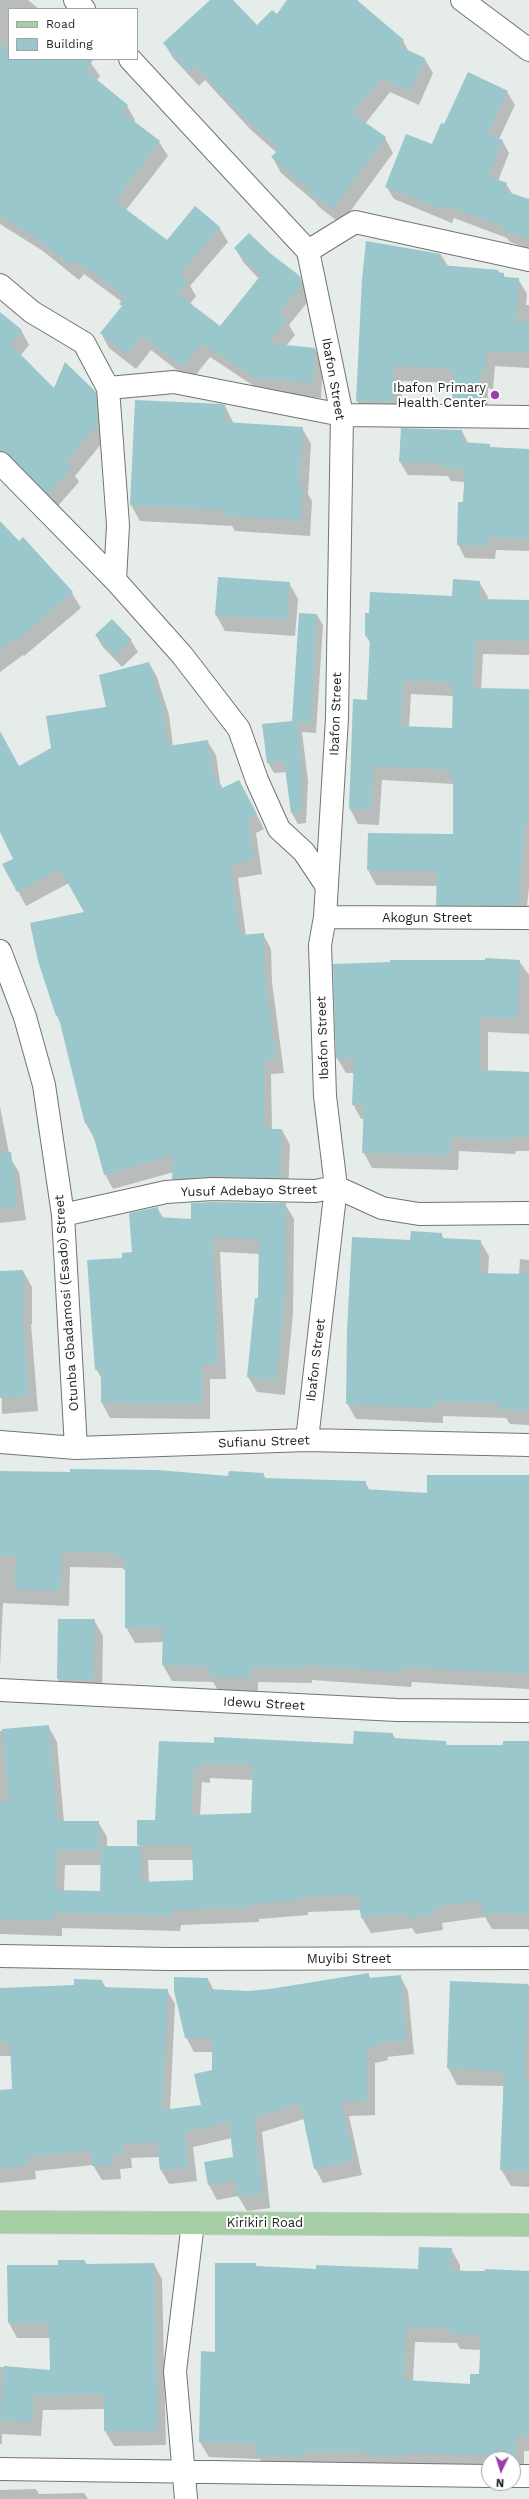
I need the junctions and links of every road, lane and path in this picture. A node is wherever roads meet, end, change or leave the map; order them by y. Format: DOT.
graph roads {
  1 [pos="75,0"];
  2 [pos="462,0"];
  3 [pos="83,8"];
  4 [pos="529,50"];
  5 [pos="131,60"];
  6 [pos="308,252"];
  7 [pos="529,260"];
  8 [pos="0,285"];
  9 [pos="108,388"];
  10 [pos="342,415"];
  11 [pos="529,417"];
  12 [pos="0,463"];
  13 [pos="115,580"];
  14 [pos="326,885"];
  15 [pos="325,917"];
  16 [pos="529,918"];
  17 [pos="0,951"];
  18 [pos="336,1187"];
  19 [pos="529,1213"];
  20 [pos="63,1215"];
  21 [pos="306,1440"];
  22 [pos="0,1442"];
  23 [pos="529,1445"];
  24 [pos="76,1448"];
  25 [pos="0,1690"];
  26 [pos="529,1711"];
  27 [pos="0,1956"];
  28 [pos="529,1958"];
  29 [pos="0,2222"];
  30 [pos="193,2223"];
  31 [pos="529,2225"];
  32 [pos="0,2469"];
  33 [pos="184,2473"];
  34 [pos="481,2476"];
  35 [pos="186,2499"];
  1 -- 3 [label="street"];
  2 -- 4 [label="street"];
  5 -- 6 [label="street"];
  6 -- 7 [label="street"];
  6 -- 10 [label="street, Ibafon Street"];
  8 -- 9 [label="street"];
  9 -- 10 [label="street"];
  9 -- 13 [label="street"];
  10 -- 11 [label="street"];
  10 -- 14 [label="street, Ibafon Street"];
  12 -- 13 [label="street"];
  13 -- 14 [label="street"];
  14 -- 15 [label="street, Ibafon Street"];
  15 -- 16 [label="street, Akogun Street"];
  15 -- 18 [label="street, Ibafon Street"];
  17 -- 20 [label="street, Otunba Gbadamosi (Esado) Street"];
  18 -- 19 [label="street, Yusuf Adebayo Street"];
  18 -- 20 [label="street, Yusuf Adebayo Street"];
  18 -- 21 [label="street, Ibafon Street"];
  20 -- 24 [label="street, Otunba Gbadamosi (Esado) Street"];
  21 -- 23 [label="street, Sufianu Street"];
  21 -- 24 [label="street, Sufianu Street"];
  22 -- 24 [label="street, Sufianu Street"];
  25 -- 26 [label="street, Idewu Street"];
  27 -- 28 [label="street, Muyibi Street"];
  29 -- 30 [label="main road, Kirikiri Road"];
  30 -- 31 [label="main road, Kirikiri Road"];
  30 -- 33 [label="street"];
  32 -- 33 [label="street"];
  33 -- 34 [label="street"];
  33 -- 35 [label="street"];
}
